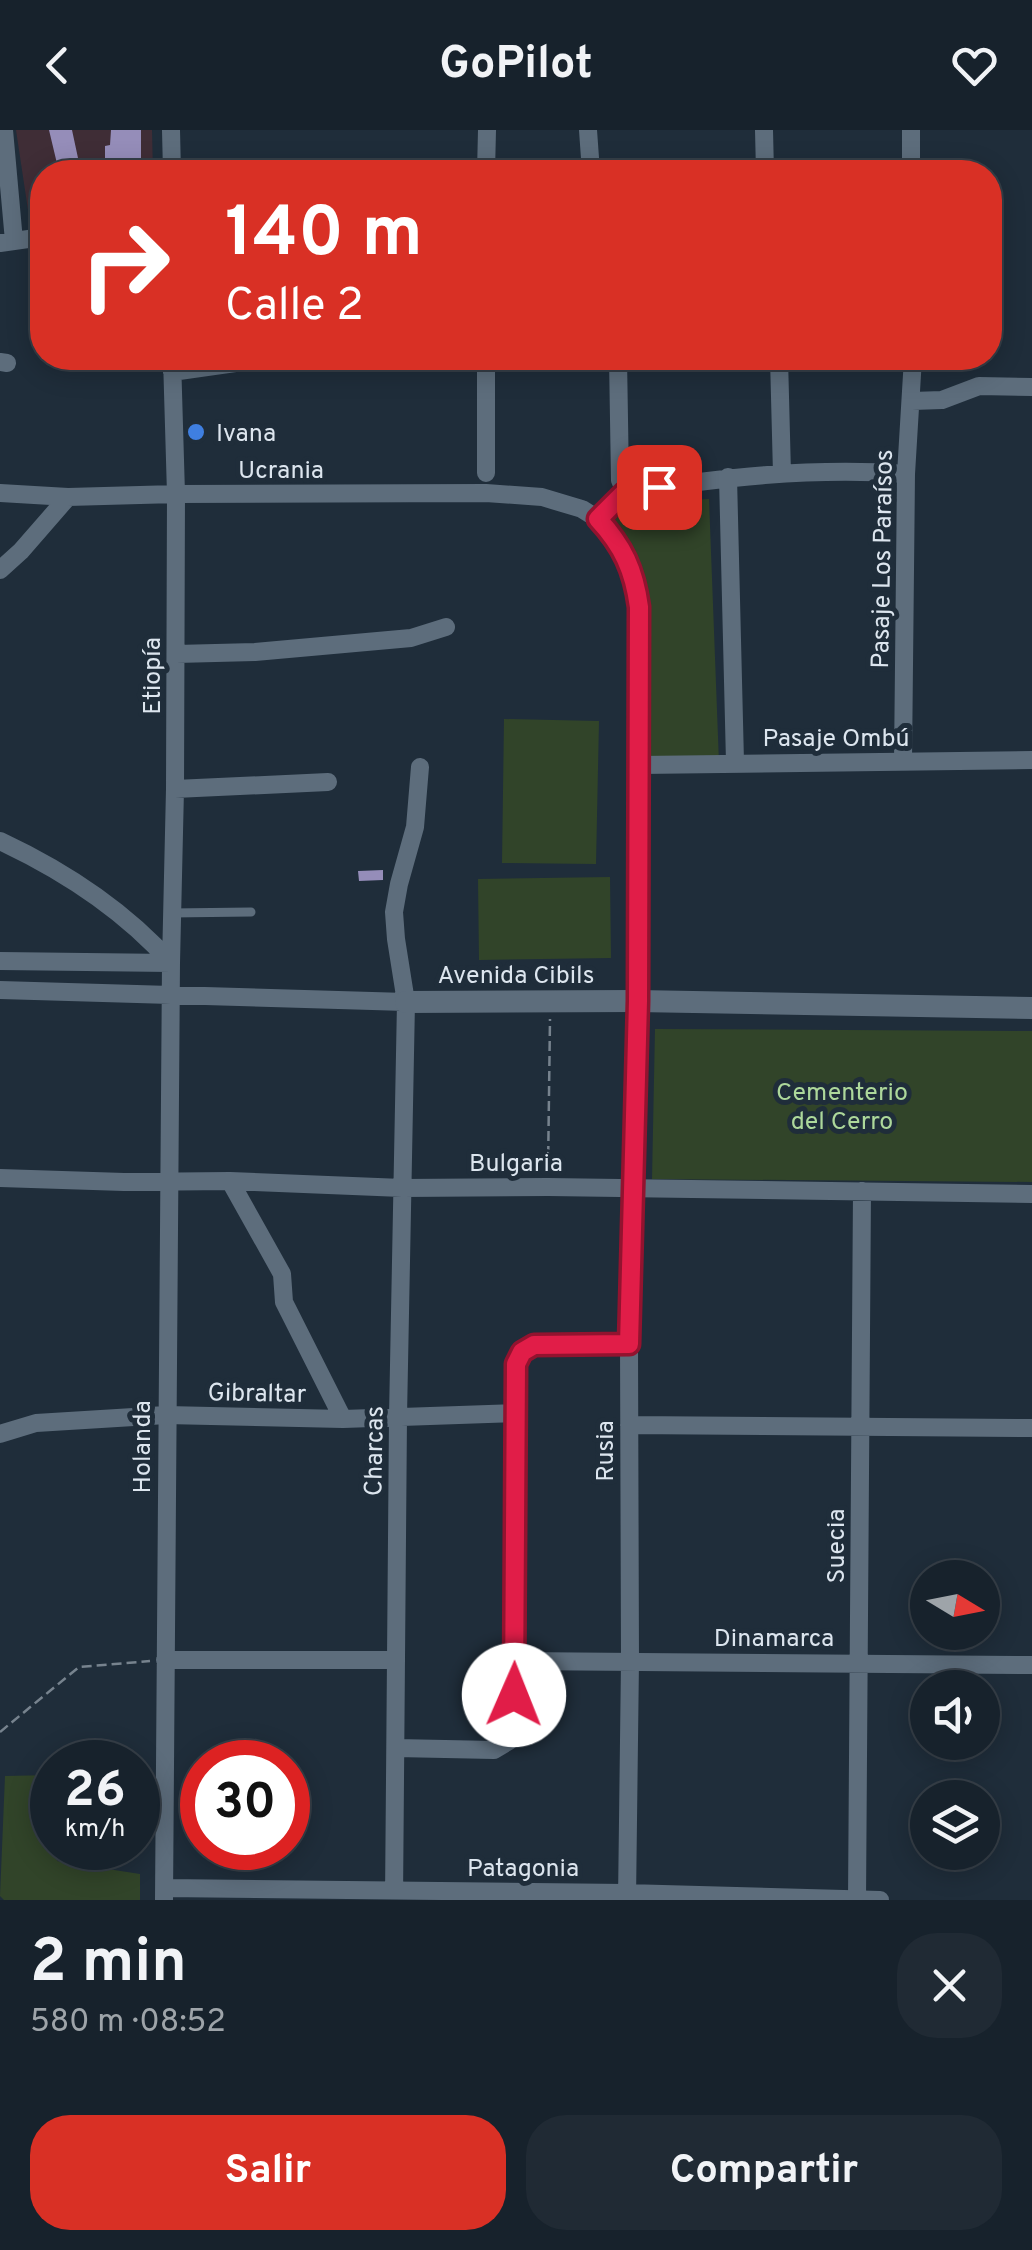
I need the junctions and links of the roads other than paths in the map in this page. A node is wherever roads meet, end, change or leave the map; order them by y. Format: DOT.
graph roads {
  1 [pos="4,130"];
  2 [pos="172,130"];
  3 [pos="486,130"];
  4 [pos="588,130"];
  5 [pos="764,130"];
  6 [pos="911,130"];
  7 [pos="172,160"];
  8 [pos="486,160"];
  9 [pos="590,160"];
  10 [pos="765,160"];
  11 [pos="912,160"];
  12 [pos="7,242"];
  13 [pos="172,370"];
  14 [pos="486,370"];
  15 [pos="618,370"];
  16 [pos="779,370"];
  17 [pos="913,370"];
  18 [pos="1032,386"];
  19 [pos="912,401"];
  20 [pos="486,474"];
  21 [pos="782,474"];
  22 [pos="906,474"];
  23 [pos="728,477"];
  24 [pos="625,492"];
  25 [pos="0,493"];
  26 [pos="176,494"];
  27 [pos="68,498"];
  28 [pos="598,519"];
  29 [pos="0,570"];
  30 [pos="446,627"];
  31 [pos="176,654"];
  32 [pos="1032,760"];
  33 [pos="734,762"];
  34 [pos="903,762"];
  35 [pos="640,764"];
  36 [pos="420,767"];
  37 [pos="328,782"];
  38 [pos="176,789"];
  39 [pos="0,841"];
  40 [pos="251,912"];
  41 [pos="172,913"];
  42 [pos="0,961"];
  43 [pos="171,963"];
  44 [pos="0,990"];
  45 [pos="171,994"];
  46 [pos="638,1001"];
  47 [pos="406,1002"];
  48 [pos="1032,1008"];
  49 [pos="0,1178"];
  50 [pos="169,1181"];
  51 [pos="230,1182"];
  52 [pos="402,1188"];
  53 [pos="633,1188"];
  54 [pos="862,1192"];
  55 [pos="1032,1194"];
  56 [pos="629,1344"];
  57 [pos="515,1413"];
  58 [pos="166,1416"];
  59 [pos="398,1417"];
  60 [pos="343,1419"];
  61 [pos="629,1425"];
  62 [pos="861,1425"];
  63 [pos="1032,1428"];
  64 [pos="0,1434"];
  65 [pos="165,1660"];
  66 [pos="396,1660"];
  67 [pos="515,1661"];
  68 [pos="630,1661"];
  69 [pos="859,1662"];
  70 [pos="1032,1665"];
  71 [pos="396,1748"];
  72 [pos="165,1894"];
  73 [pos="394,1896"];
  74 [pos="626,1896"];
  75 [pos="857,1899"];
  76 [pos="880,1900"];
  1 -- 12 [label="street"];
  2 -- 7 [label="street"];
  3 -- 8 [label="street"];
  4 -- 9 [label="street"];
  5 -- 10 [label="street"];
  6 -- 11 [label="street"];
  13 -- 26 [label="street, Etiopía"];
  14 -- 20 [label="street"];
  15 -- 24 [label="street"];
  16 -- 21 [label="street"];
  17 -- 19 [label="street, Pasaje Los Paraísos"];
  18 -- 19 [label="street"];
  19 -- 22 [label="street, Pasaje Los Paraísos"];
  21 -- 22 [label="street"];
  21 -- 23 [label="street"];
  22 -- 34 [label="street, Pasaje Los Paraísos"];
  23 -- 24 [label="street"];
  23 -- 33 [label="street"];
  24 -- 28 [label="street"];
  25 -- 27 [label="street, Ucrania"];
  26 -- 27 [label="street, Ucrania"];
  26 -- 28 [label="street, Ucrania"];
  26 -- 31 [label="street, Etiopía"];
  27 -- 29 [label="street"];
  28 -- 35 [label="street, Rusia"];
  30 -- 31 [label="street"];
  31 -- 38 [label="street, Etiopía"];
  32 -- 34 [label="street, Pasaje Ombú"];
  33 -- 34 [label="street, Pasaje Ombú"];
  33 -- 35 [label="street, Pasaje Ombú"];
  35 -- 46 [label="street, Rusia"];
  36 -- 47 [label="street, Charcas"];
  37 -- 38 [label="street"];
  38 -- 41 [label="street, Etiopía"];
  39 -- 43 [label="street"];
  40 -- 41 [label="lane"];
  41 -- 43 [label="street, Etiopía"];
  42 -- 43 [label="street"];
  43 -- 45 [label="street, Etiopía"];
  44 -- 45 [label="street, Avenida Cibils"];
  45 -- 47 [label="street, Avenida Cibils"];
  45 -- 50 [label="street, Holanda"];
  46 -- 47 [label="street, Avenida Cibils"];
  46 -- 48 [label="street, Avenida Cibils"];
  46 -- 53 [label="street, Rusia"];
  47 -- 52 [label="street, Charcas"];
  49 -- 50 [label="street, Bulgaria"];
  50 -- 51 [label="street, Bulgaria"];
  50 -- 58 [label="street, Holanda"];
  51 -- 52 [label="street, Bulgaria"];
  51 -- 60 [label="street"];
  52 -- 53 [label="street, Bulgaria"];
  52 -- 59 [label="street, Charcas"];
  53 -- 54 [label="street, Bulgaria"];
  53 -- 56 [label="street, Rusia"];
  54 -- 55 [label="street, Bulgaria"];
  54 -- 62 [label="street, Suecia"];
  56 -- 57 [label="street"];
  56 -- 61 [label="street, Rusia"];
  57 -- 59 [label="street, Gibraltar"];
  57 -- 67 [label="street"];
  58 -- 60 [label="street, Gibraltar"];
  58 -- 64 [label="street, Gibraltar"];
  58 -- 65 [label="street, Holanda"];
  59 -- 60 [label="street, Gibraltar"];
  59 -- 66 [label="street, Charcas"];
  61 -- 62 [label="street"];
  61 -- 68 [label="street, Rusia"];
  62 -- 63 [label="street"];
  62 -- 69 [label="street, Suecia"];
  65 -- 66 [label="street"];
  65 -- 72 [label="street, Holanda"];
  66 -- 71 [label="street, Charcas"];
  67 -- 68 [label="street, Dinamarca"];
  67 -- 71 [label="street"];
  68 -- 69 [label="street, Dinamarca"];
  68 -- 74 [label="street, Rusia"];
  69 -- 70 [label="street, Dinamarca"];
  69 -- 75 [label="street, Suecia"];
  71 -- 73 [label="street, Charcas"];
  72 -- 73 [label="street, Patagonia"];
  73 -- 74 [label="street, Patagonia"];
  74 -- 75 [label="street, Patagonia"];
  75 -- 76 [label="street, Patagonia"];
}
